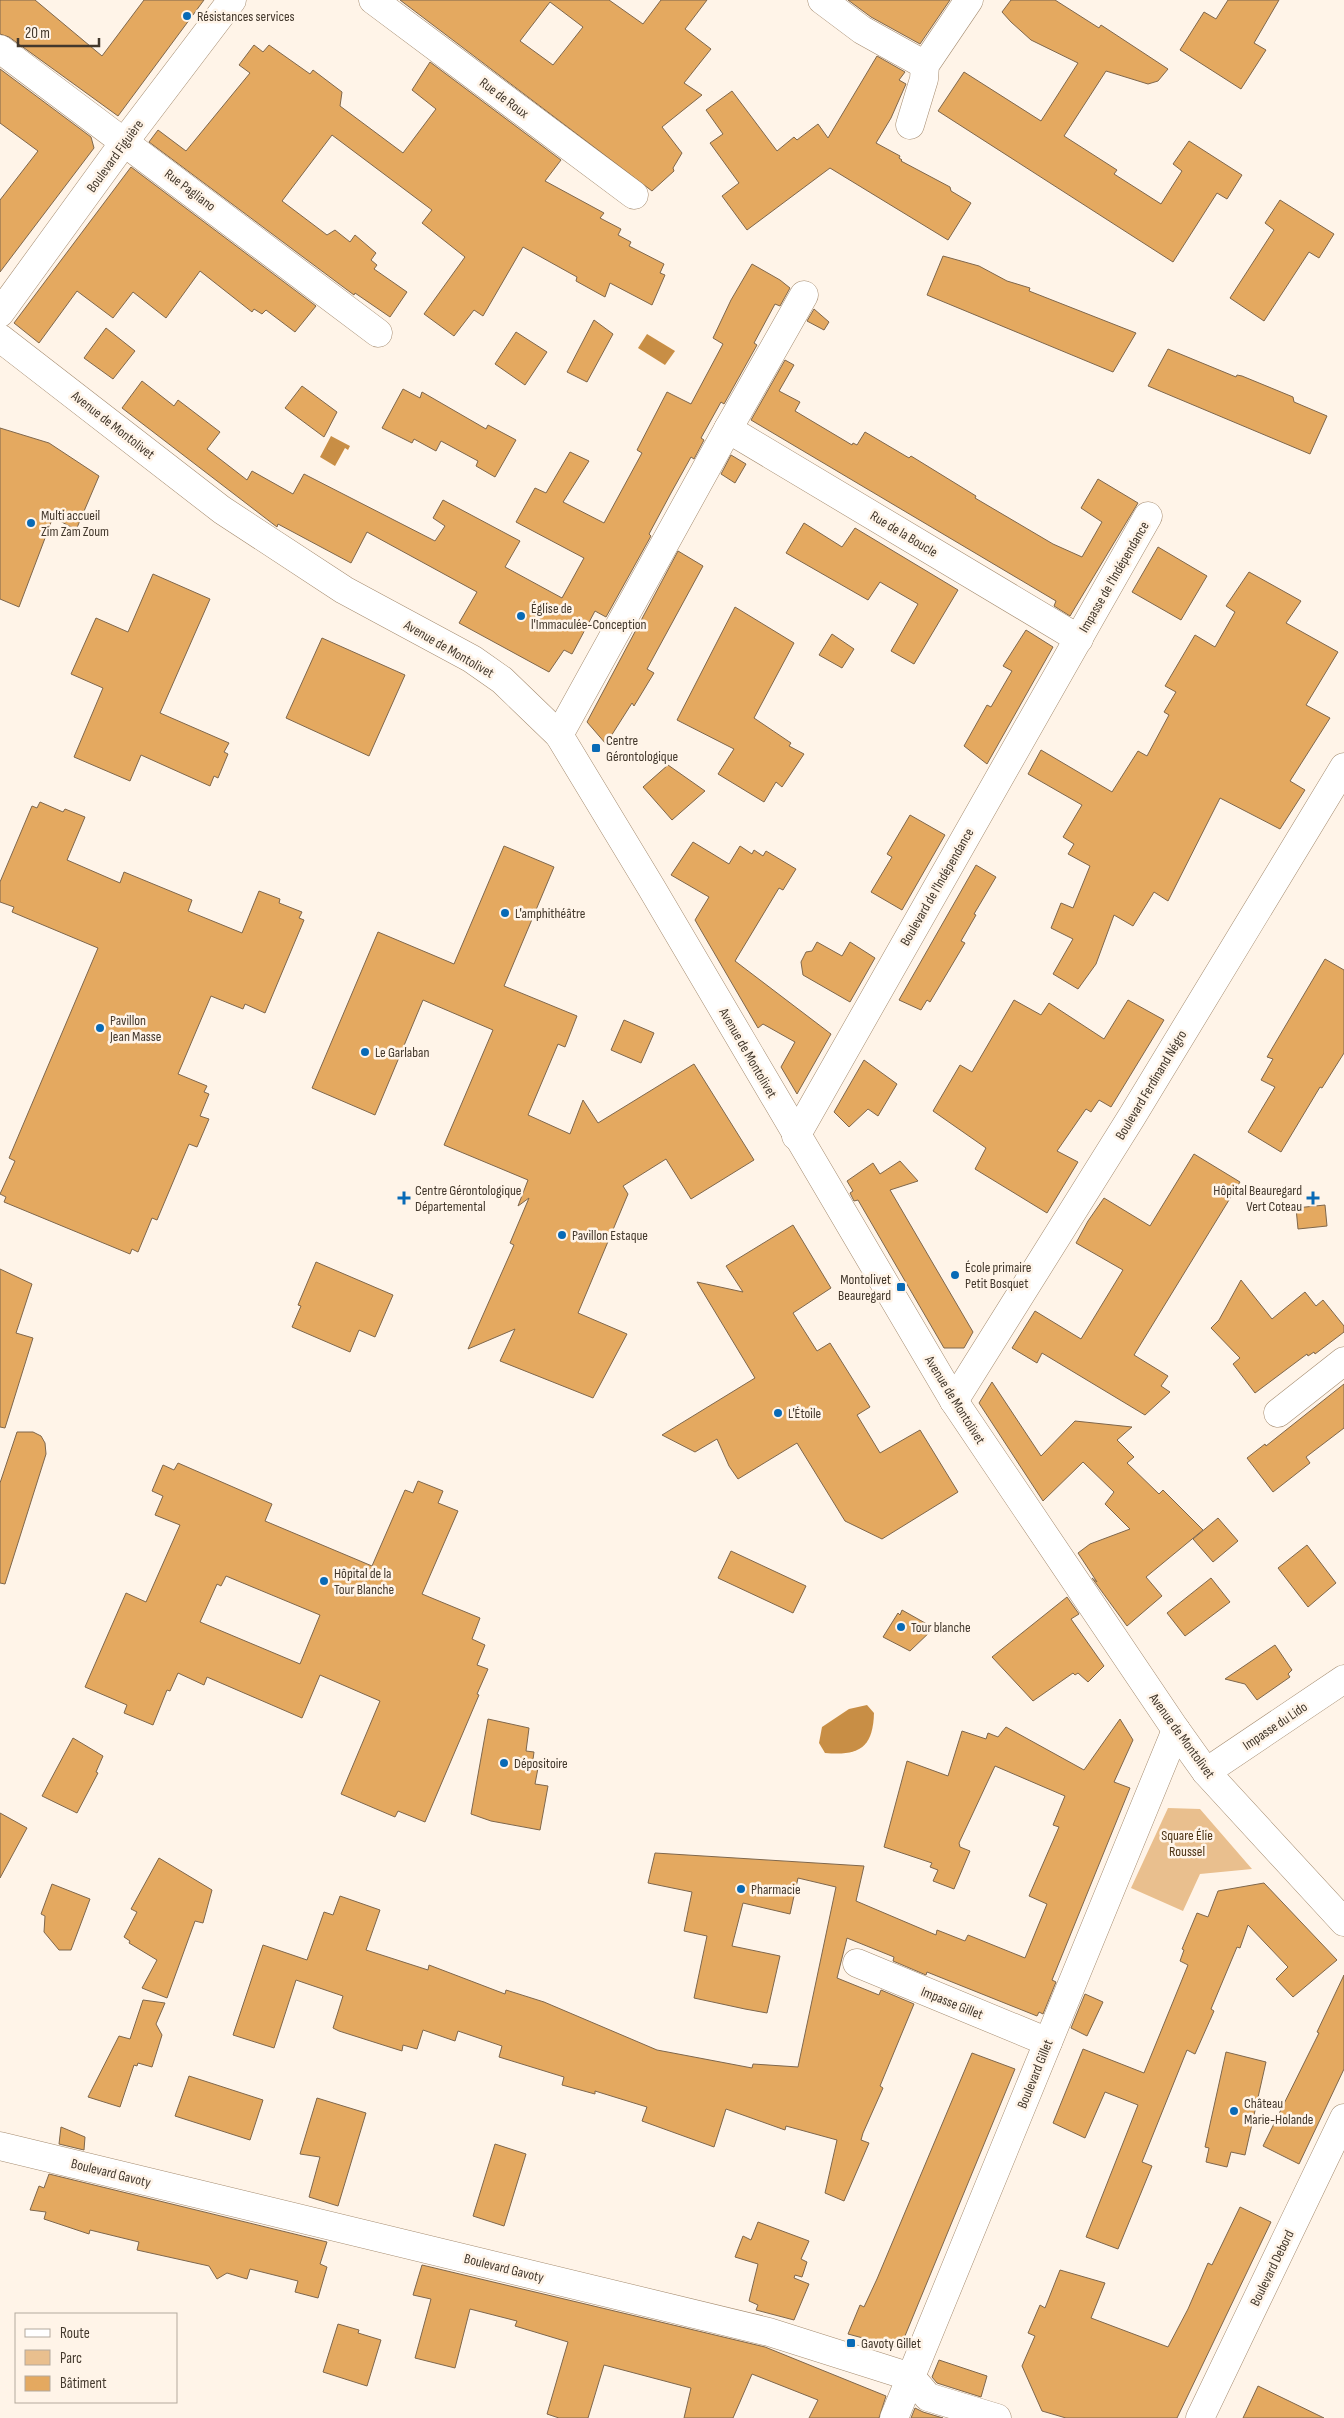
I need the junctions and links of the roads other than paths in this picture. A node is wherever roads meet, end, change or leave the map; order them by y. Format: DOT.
graph roads {
  1 [pos="232,0"];
  2 [pos="373,0"];
  3 [pos="822,0"];
  4 [pos="969,0"];
  5 [pos="0,49"];
  6 [pos="925,65"];
  7 [pos="910,125"];
  8 [pos="125,142"];
  9 [pos="634,195"];
  10 [pos="804,295"];
  11 [pos="0,314"];
  12 [pos="378,333"];
  13 [pos="0,338"];
  14 [pos="728,429"];
  15 [pos="1148,516"];
  16 [pos="1079,638"];
  17 [pos="559,735"];
  18 [pos="1344,768"];
  19 [pos="796,1136"];
  20 [pos="1344,1360"];
  21 [pos="954,1401"];
  22 [pos="1278,1413"];
  23 [pos="1344,1679"];
  24 [pos="1176,1730"];
  25 [pos="1206,1772"];
  26 [pos="1344,1922"];
  27 [pos="857,1963"];
  28 [pos="1048,2042"];
  29 [pos="1344,2118"];
  30 [pos="0,2146"];
  31 [pos="911,2378"];
  32 [pos="894,2418"];
  33 [pos="997,2418"];
  34 [pos="1200,2418"];
  1 -- 8 [label="street, Boulevard Figuière"];
  2 -- 9 [label="street, Rue de Roux"];
  3 -- 6 [label="street"];
  4 -- 6 [label="street"];
  5 -- 8 [label="street, Rue Pagliano"];
  6 -- 7 [label="street"];
  8 -- 11 [label="street, Boulevard Figuière"];
  8 -- 12 [label="street, Rue Pagliano"];
  10 -- 14 [label="street"];
  13 -- 17 [label="street, Avenue de Montolivet"];
  14 -- 16 [label="street, Rue de la Boucle"];
  14 -- 17 [label="street"];
  15 -- 16 [label="street, Impasse de l'Indépendance"];
  16 -- 19 [label="street, Boulevard de l'Indépendance"];
  17 -- 19 [label="street, Avenue de Montolivet"];
  18 -- 21 [label="street, Boulevard Ferdinand Négro"];
  19 -- 21 [label="street, Avenue de Montolivet"];
  20 -- 22 [label="street"];
  21 -- 24 [label="street, Avenue de Montolivet"];
  23 -- 25 [label="street, Impasse du Lido"];
  24 -- 25 [label="street, Avenue de Montolivet"];
  24 -- 28 [label="street, Boulevard Gillet"];
  25 -- 26 [label="street, Avenue de Montolivet"];
  27 -- 28 [label="street, Impasse Gillet"];
  28 -- 31 [label="street, Boulevard Gillet"];
  29 -- 34 [label="street, Boulevard Debord"];
  30 -- 31 [label="street, Boulevard Gavoty"];
  31 -- 32 [label="street, Boulevard Gillet"];
  31 -- 33 [label="street"];
}
